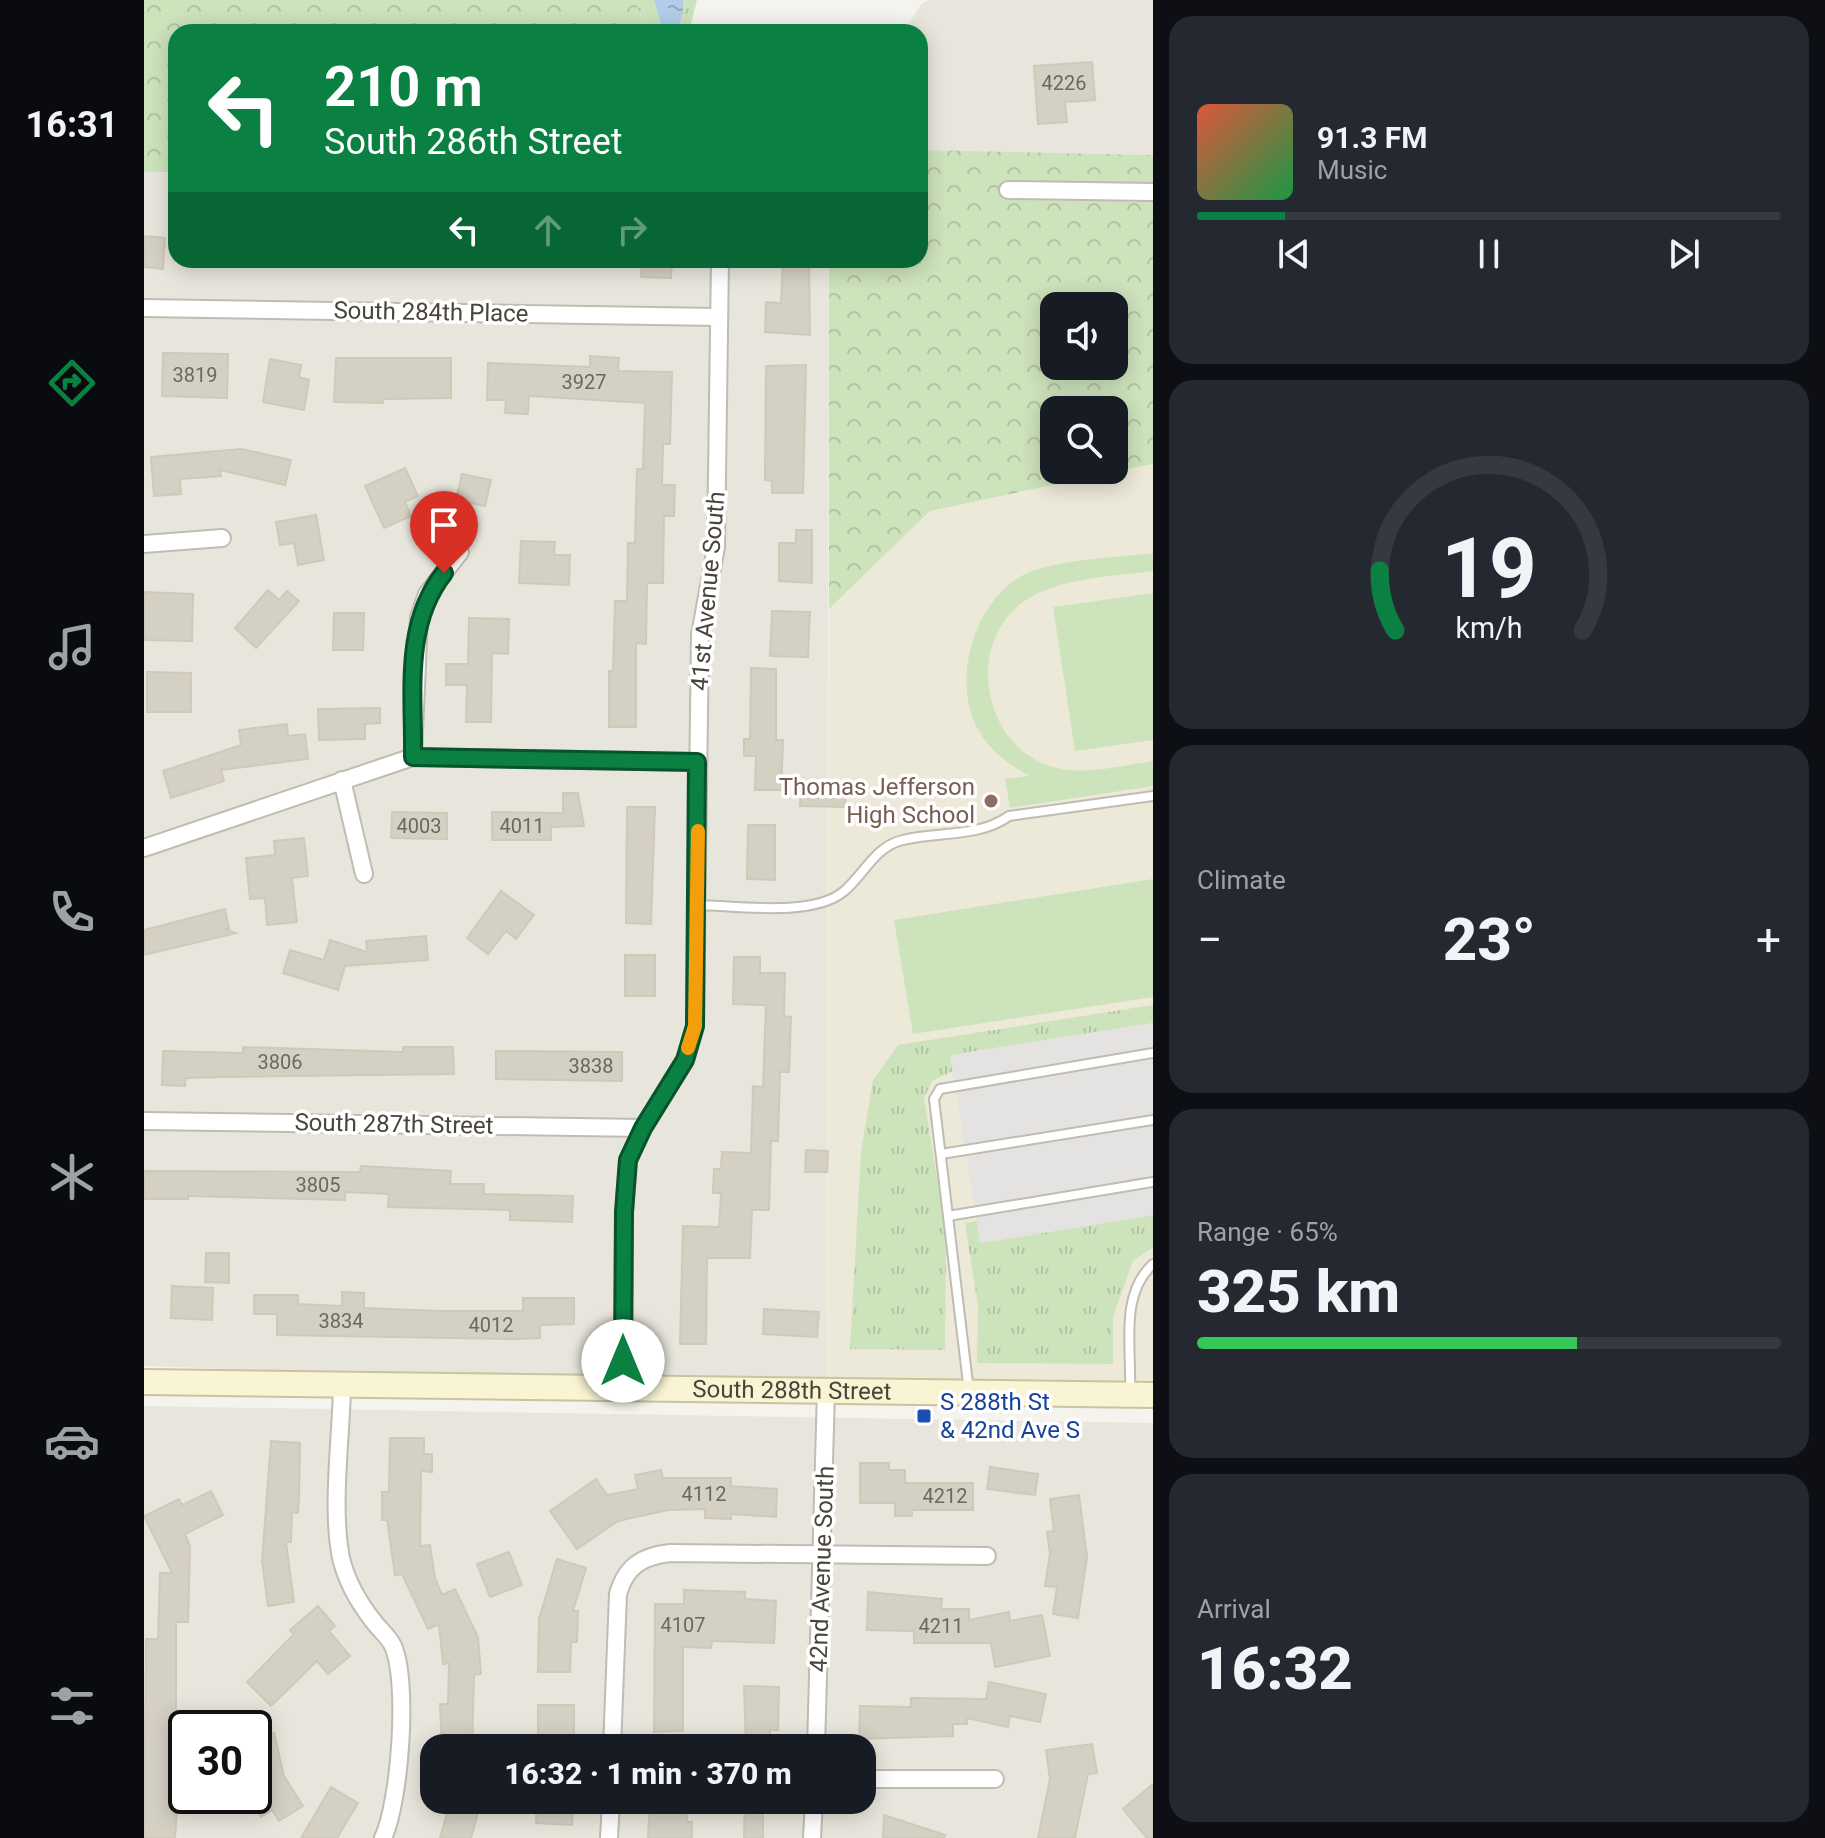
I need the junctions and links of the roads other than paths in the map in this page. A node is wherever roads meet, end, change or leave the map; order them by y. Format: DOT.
graph roads {
  1 [pos="1008,190"];
  2 [pos="1153,192"];
  3 [pos="720,268"];
  4 [pos="144,308"];
  5 [pos="717,317"];
  6 [pos="222,538"];
  7 [pos="144,544"];
  8 [pos="460,552"];
  9 [pos="413,757"];
  10 [pos="697,762"];
  11 [pos="342,780"];
  12 [pos="1153,796"];
  13 [pos="144,848"];
  14 [pos="364,874"];
  15 [pos="698,905"];
  16 [pos="1153,1053"];
  17 [pos="1153,1120"];
  18 [pos="144,1121"];
  19 [pos="643,1128"];
  20 [pos="941,1154"];
  21 [pos="1153,1182"];
  22 [pos="948,1216"];
  23 [pos="1153,1264"];
  24 [pos="144,1382"];
  25 [pos="623,1386"];
  26 [pos="342,1387"];
  27 [pos="826,1390"];
  28 [pos="969,1392"];
  29 [pos="1141,1395"];
  30 [pos="823,1553"];
  31 [pos="987,1556"];
  32 [pos="613,1734"];
  33 [pos="817,1734"];
  34 [pos="876,1779"];
  35 [pos="995,1779"];
  36 [pos="610,1814"];
  37 [pos="813,1814"];
  38 [pos="383,1838"];
  39 [pos="609,1838"];
  40 [pos="812,1838"];
  1 -- 2 [label="street"];
  3 -- 5 [label="street, 41st Avenue South"];
  4 -- 5 [label="street, South 284th Place"];
  5 -- 10 [label="street, 41st Avenue South"];
  6 -- 7 [label="street"];
  8 -- 9 [label="street"];
  9 -- 10 [label="street"];
  9 -- 11 [label="street"];
  10 -- 15 [label="street, 41st Avenue South"];
  11 -- 13 [label="street"];
  11 -- 14 [label="street"];
  12 -- 15 [label="lane"];
  15 -- 19 [label="street, 41st Avenue South"];
  16 -- 20 [label="lane"];
  17 -- 20 [label="lane"];
  18 -- 19 [label="street, South 287th Street"];
  19 -- 25 [label="street, 41st Avenue South"];
  20 -- 22 [label="lane"];
  21 -- 22 [label="lane"];
  22 -- 28 [label="lane"];
  23 -- 29 [label="lane"];
  24 -- 26 [label="main road, South 288th Street"];
  25 -- 26 [label="main road, South 288th Street"];
  25 -- 27 [label="main road, South 288th Street"];
  26 -- 38 [label="street"];
  27 -- 28 [label="main road, South 288th Street"];
  27 -- 30 [label="street, 42nd Avenue South"];
  28 -- 29 [label="main road, South 288th Street"];
  30 -- 31 [label="street"];
  30 -- 32 [label="street"];
  30 -- 33 [label="street, 42nd Avenue South"];
  34 -- 35 [label="street"];
  36 -- 39 [label="street"];
  37 -- 40 [label="street"];
}
